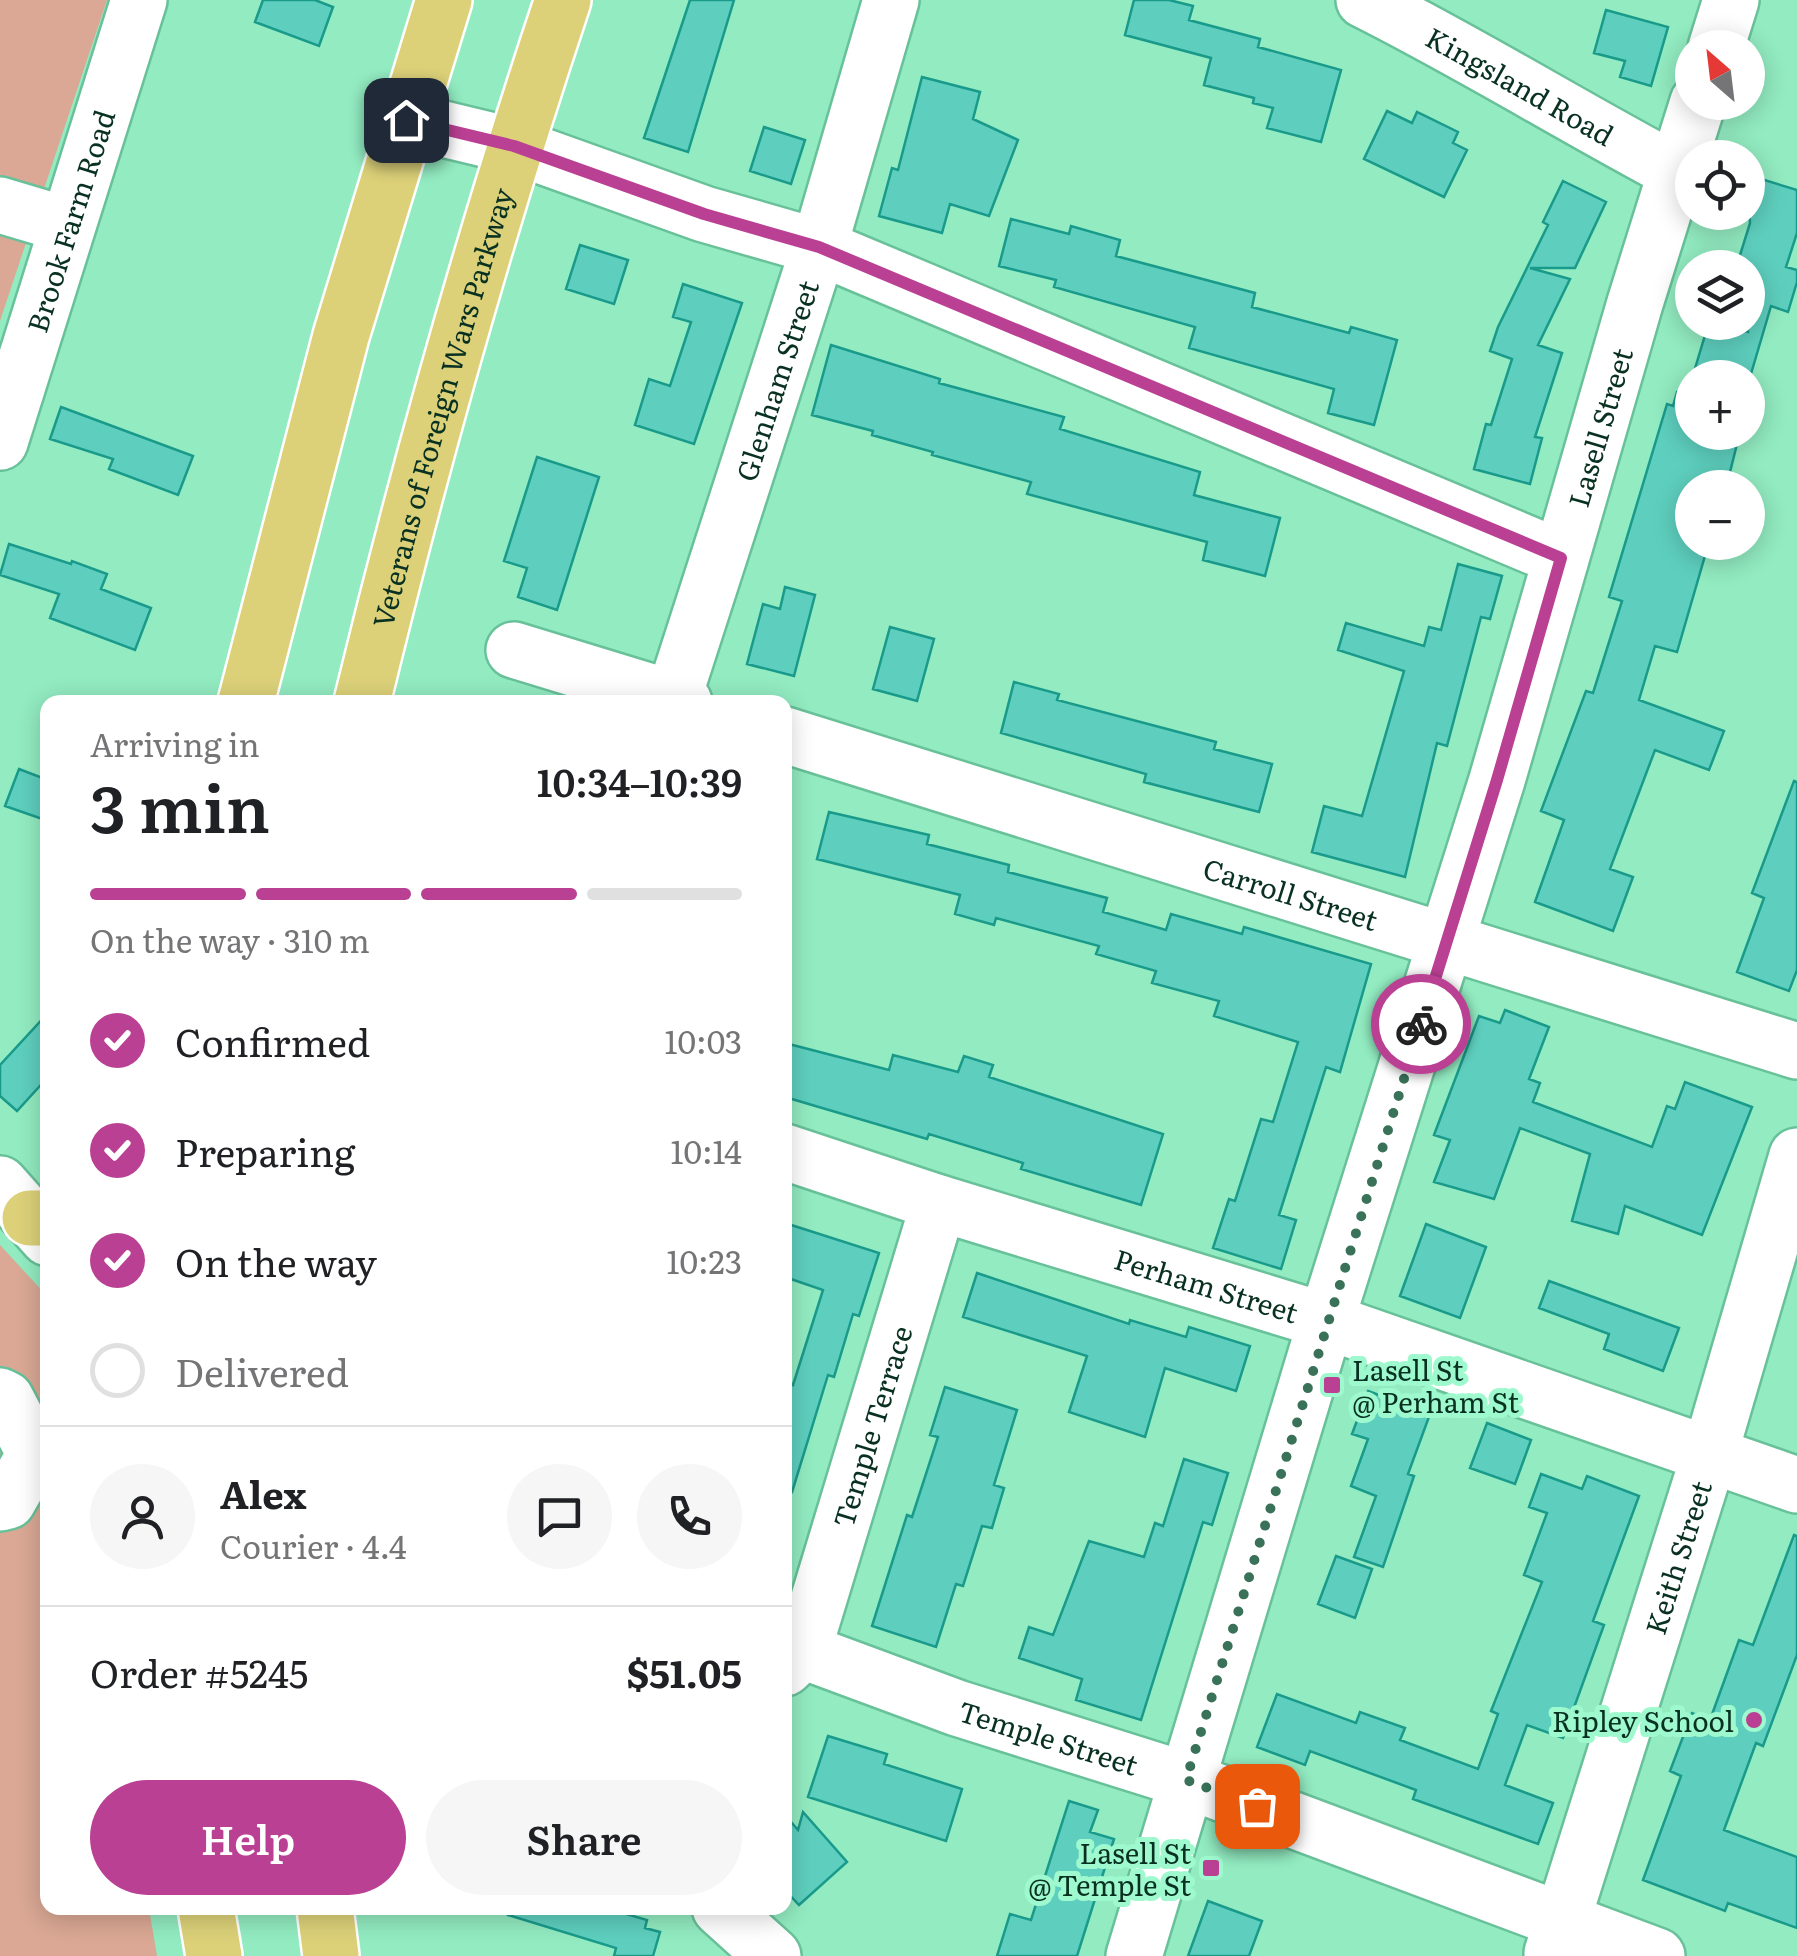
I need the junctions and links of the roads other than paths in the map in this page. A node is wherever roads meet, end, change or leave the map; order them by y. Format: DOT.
graph roads {
  1 [pos="139,0"];
  2 [pos="444,0"];
  3 [pos="562,0"];
  4 [pos="892,0"];
  5 [pos="1364,0"];
  6 [pos="1731,0"];
  7 [pos="1722,30"];
  8 [pos="406,120"];
  9 [pos="514,146"];
  10 [pos="1675,171"];
  11 [pos="1675,175"];
  12 [pos="0,205"];
  13 [pos="66,225"];
  14 [pos="819,247"];
  15 [pos="0,442"];
  16 [pos="1561,558"];
  17 [pos="514,650"];
  18 [pos="248,695"];
  19 [pos="364,695"];
  20 [pos="657,695"];
  21 [pos="678,695"];
  22 [pos="792,737"];
  23 [pos="1447,942"];
  24 [pos="1797,1051"];
  25 [pos="792,1154"];
  26 [pos="1797,1156"];
  27 [pos="939,1203"];
  28 [pos="1326,1321"];
  29 [pos="0,1396"];
  30 [pos="1710,1453"];
  31 [pos="1797,1485"];
  32 [pos="0,1503"];
  33 [pos="794,1660"];
  34 [pos="1186,1780"];
  35 [pos="207,1915"];
  36 [pos="326,1915"];
  37 [pos="720,1926"];
  38 [pos="1556,1938"];
  39 [pos="214,1956"];
  40 [pos="331,1956"];
  41 [pos="773,1956"];
  42 [pos="1134,1956"];
  43 [pos="1657,1956"];
  1 -- 13 [label="street, Brook Farm Road"];
  2 -- 8 [label="highway"];
  3 -- 9 [label="highway, Veterans of Foreign Wars Parkway"];
  4 -- 14 [label="street, Glenham Street"];
  5 -- 10 [label="street, Kingsland Road"];
  6 -- 7 [label="street"];
  8 -- 9 [label="street"];
  8 -- 18 [label="highway"];
  9 -- 14 [label="street"];
  9 -- 19 [label="highway, Veterans of Foreign Wars Parkway"];
  11 -- 16 [label="street, Lasell Street"];
  12 -- 13 [label="street"];
  13 -- 15 [label="street, Brook Farm Road"];
  14 -- 16 [label="street"];
  14 -- 21 [label="street, Glenham Street"];
  16 -- 23 [label="street, Lasell Street"];
  17 -- 20 [label="street"];
  22 -- 23 [label="street, Carroll Street"];
  23 -- 24 [label="street, Carroll Street"];
  23 -- 28 [label="street, Lasell Street"];
  25 -- 27 [label="street, Perham Street"];
  26 -- 30 [label="street, Keith Street"];
  27 -- 28 [label="street, Perham Street"];
  27 -- 33 [label="street, Temple Terrace"];
  28 -- 30 [label="street, Perham Street"];
  28 -- 34 [label="street, Lasell Street"];
  29 -- 32 [label="street"];
  30 -- 31 [label="street, Perham Street"];
  30 -- 38 [label="street, Keith Street"];
  33 -- 34 [label="street, Temple Street"];
  34 -- 38 [label="street, Temple Street"];
  34 -- 42 [label="street, Lasell Street"];
  35 -- 39 [label="highway"];
  36 -- 40 [label="highway"];
  37 -- 41 [label="street"];
  38 -- 43 [label="street, Temple Street"];
}
